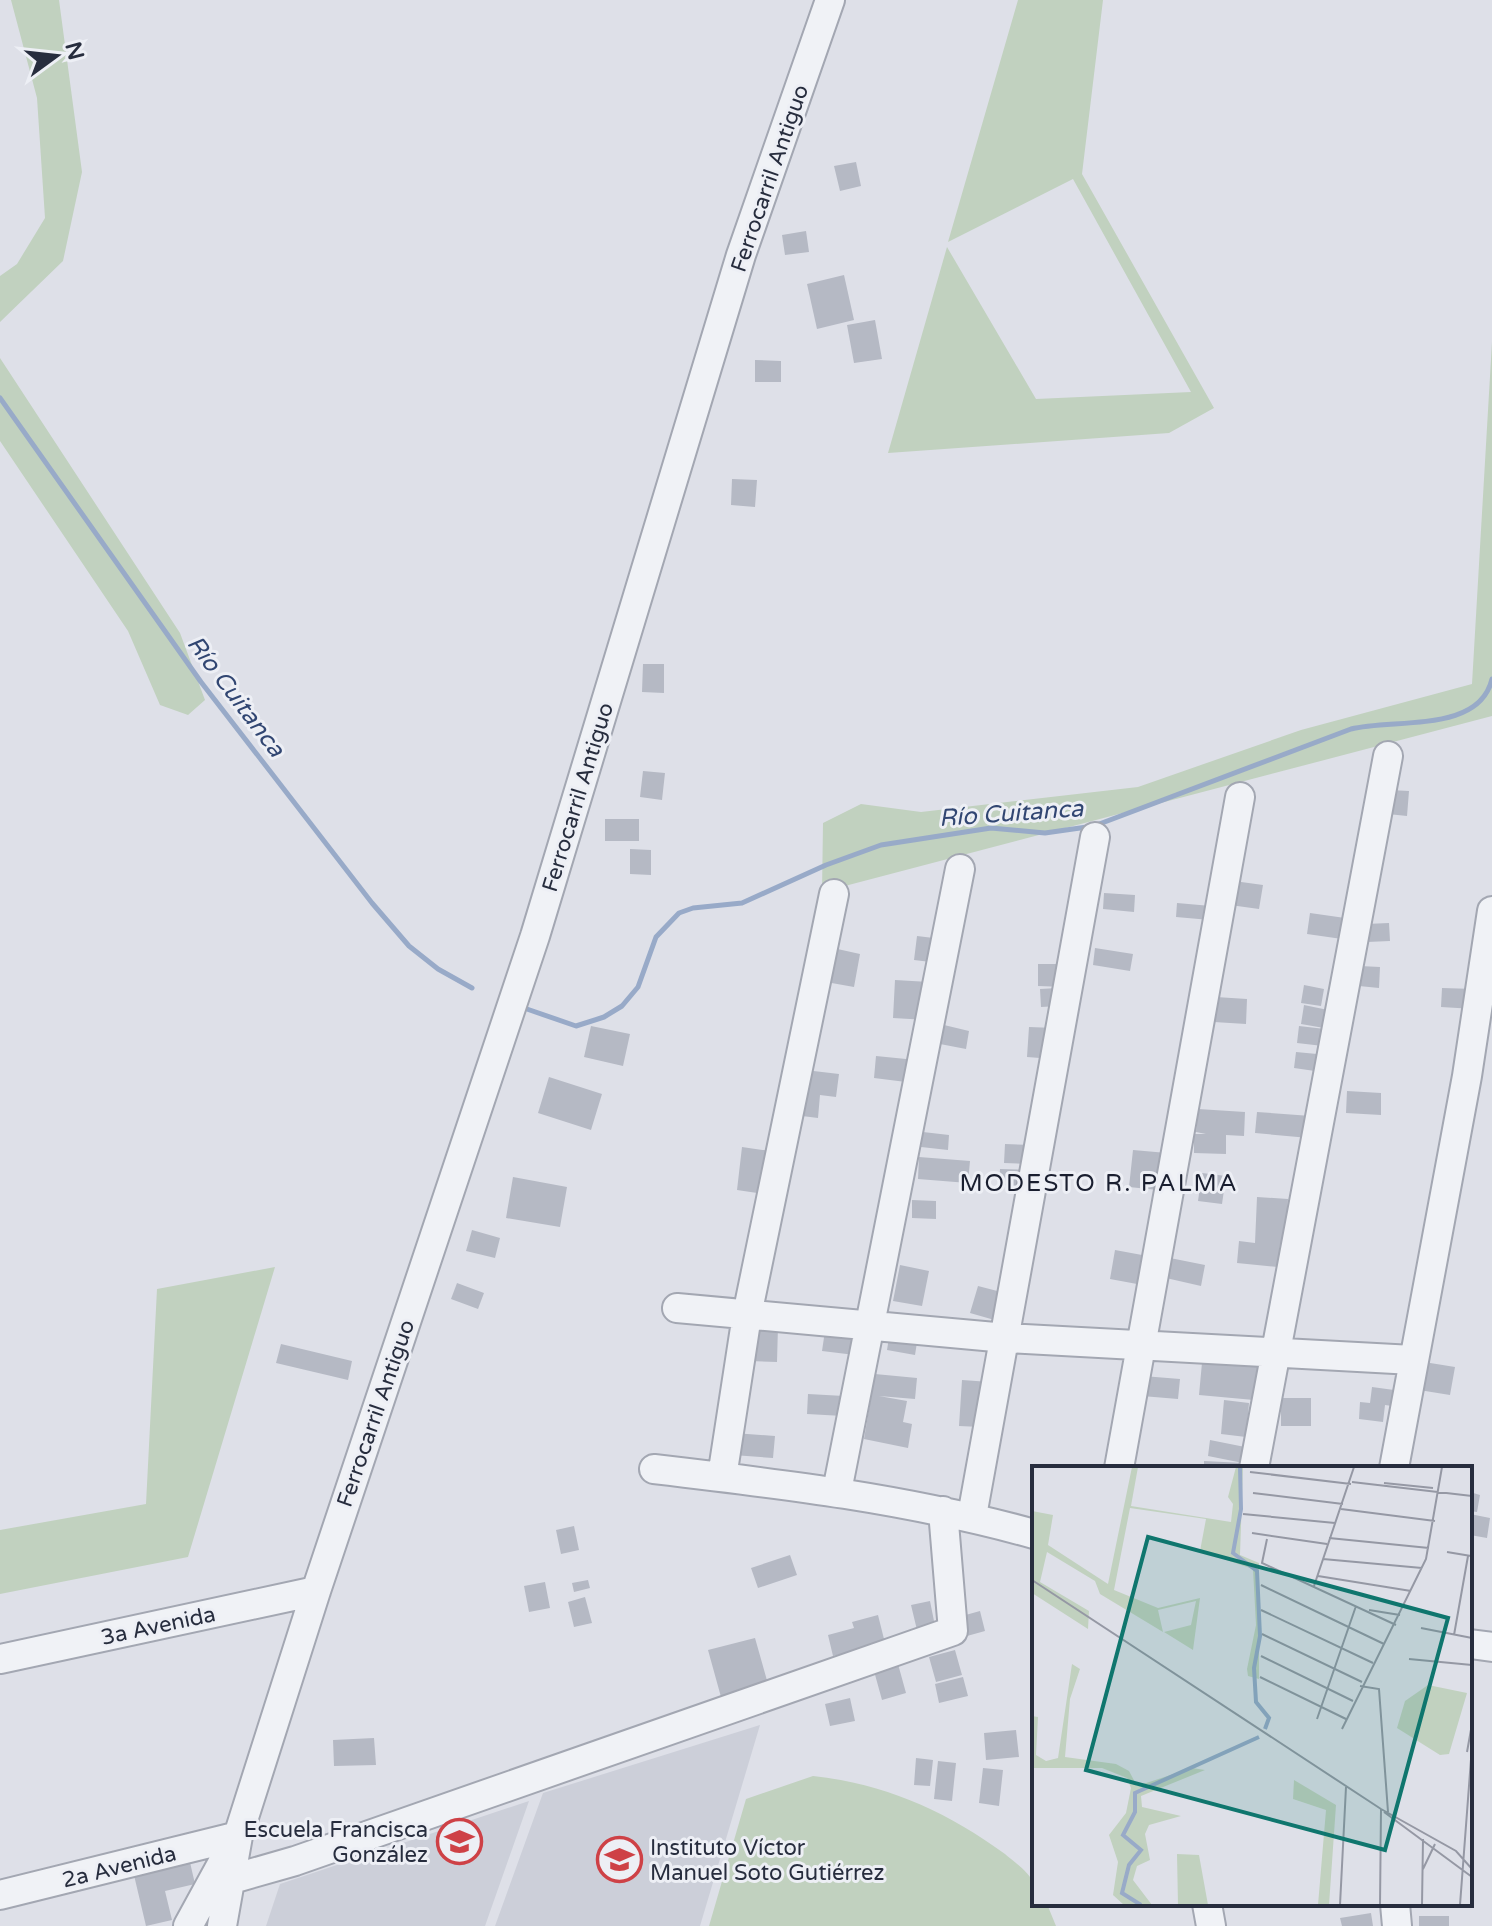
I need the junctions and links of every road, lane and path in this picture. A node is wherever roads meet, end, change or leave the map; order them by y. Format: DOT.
graph roads {
  1 [pos="830,0"];
  2 [pos="1388,756"];
  3 [pos="1240,797"];
  4 [pos="1095,837"];
  5 [pos="960,869"];
  6 [pos="834,894"];
  7 [pos="1492,911"];
  8 [pos="1480,1078"];
  9 [pos="677,1308"];
  10 [pos="747,1315"];
  11 [pos="870,1327"];
  12 [pos="1006,1338"];
  13 [pos="1143,1348"];
  14 [pos="1276,1354"];
  15 [pos="1413,1360"];
  16 [pos="1406,1397"];
  17 [pos="1119,1466"];
  18 [pos="1254,1466"];
  19 [pos="1394,1466"];
  20 [pos="1413,1466"];
  21 [pos="654,1469"];
  22 [pos="722,1477"];
  23 [pos="837,1491"];
  24 [pos="943,1511"];
  25 [pos="972,1516"];
  26 [pos="1032,1533"];
  27 [pos="316,1591"];
  28 [pos="1472,1644"];
  29 [pos="1492,1647"];
  30 [pos="0,1659"];
  31 [pos="238,1836"];
  32 [pos="232,1879"];
  33 [pos="0,1895"];
  34 [pos="1207,1906"];
  35 [pos="1395,1906"];
  36 [pos="188,1926"];
  37 [pos="222,1926"];
  38 [pos="1211,1926"];
  39 [pos="1397,1926"];
  1 -- 27 [label="street, Ferrocarril Antiguo"];
  2 -- 14 [label="street"];
  3 -- 13 [label="street"];
  4 -- 12 [label="street"];
  5 -- 11 [label="street"];
  6 -- 10 [label="street"];
  7 -- 8 [label="street"];
  8 -- 15 [label="street"];
  9 -- 10 [label="street"];
  10 -- 11 [label="street"];
  10 -- 22 [label="street"];
  11 -- 12 [label="street"];
  11 -- 23 [label="street"];
  12 -- 13 [label="street"];
  12 -- 25 [label="street"];
  13 -- 14 [label="street"];
  13 -- 17 [label="street"];
  14 -- 15 [label="street"];
  14 -- 18 [label="street"];
  15 -- 16 [label="street"];
  16 -- 19 [label="street"];
  16 -- 20 [label="street"];
  21 -- 22 [label="street"];
  22 -- 23 [label="street"];
  23 -- 24 [label="street"];
  24 -- 25 [label="street"];
  24 -- 32 [label="street"];
  25 -- 26 [label="street"];
  27 -- 30 [label="street, 3a Avenida"];
  27 -- 31 [label="street, Ferrocarril Antiguo"];
  28 -- 29 [label="street"];
  31 -- 32 [label="street"];
  31 -- 33 [label="street, 2a Avenida"];
  31 -- 36 [label="street"];
  32 -- 37 [label="street"];
  34 -- 38 [label="street"];
  35 -- 39 [label="street"];
}
